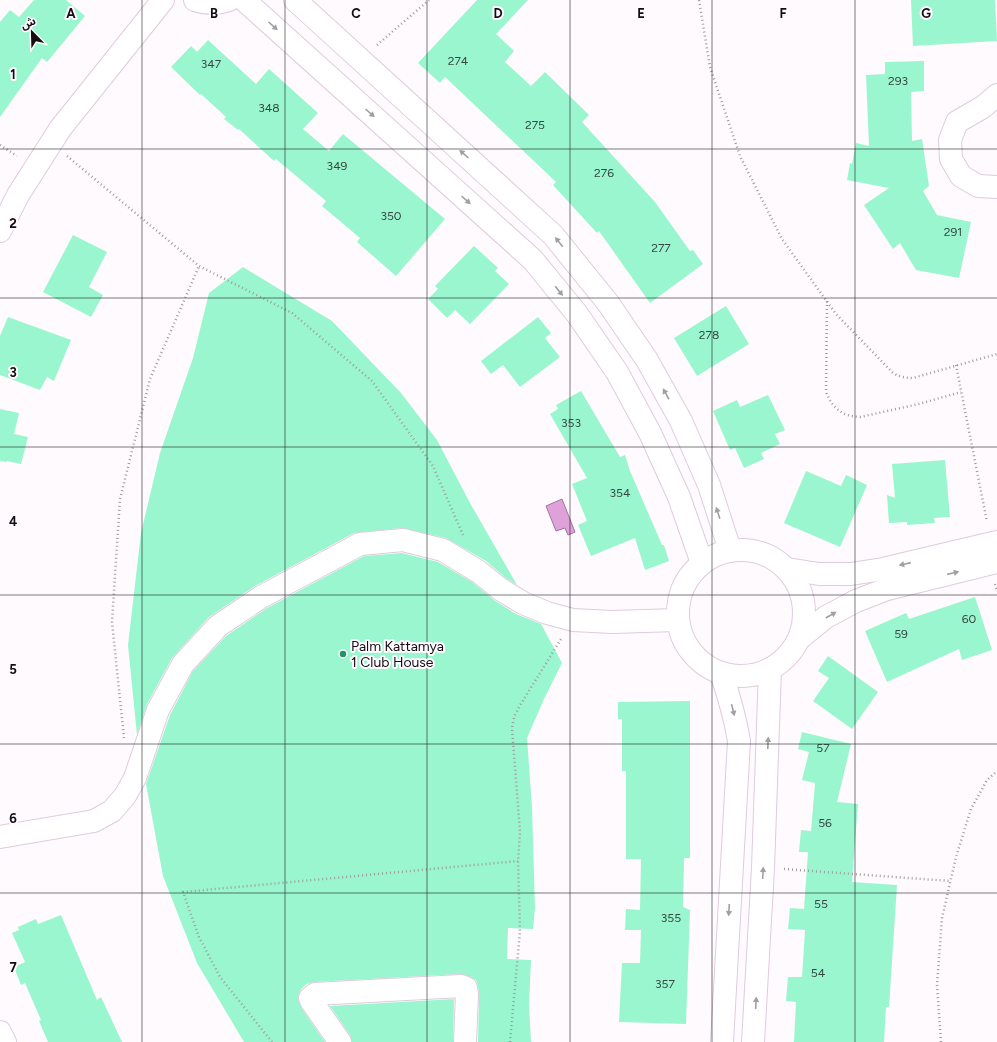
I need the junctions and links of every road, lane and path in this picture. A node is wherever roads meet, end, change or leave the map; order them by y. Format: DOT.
graph roads {
  1 [pos="163,0"];
  2 [pos="196,0"];
  3 [pos="229,0"];
  4 [pos="244,0"];
  5 [pos="295,0"];
  6 [pos="429,0"];
  7 [pos="699,0"];
  8 [pos="360,59"];
  9 [pos="997,95"];
  10 [pos="51,143"];
  11 [pos="997,187"];
  12 [pos="0,231"];
  13 [pos="199,266"];
  14 [pos="827,301"];
  15 [pos="997,354"];
  16 [pos="956,365"];
  17 [pos="961,392"];
  18 [pos="464,537"];
  19 [pos="995,549"];
  20 [pos="730,550"];
  21 [pos="702,563"];
  22 [pos="787,569"];
  23 [pos="573,620"];
  24 [pos="677,620"];
  25 [pos="800,638"];
  26 [pos="770,669"];
  27 [pos="721,673"];
  28 [pos="125,744"];
  29 [pos="997,771"];
  30 [pos="0,837"];
  31 [pos="518,861"];
  32 [pos="763,868"];
  33 [pos="950,881"];
  34 [pos="0,1032"];
  35 [pos="5,1042"];
  36 [pos="272,1042"];
  37 [pos="340,1042"];
  38 [pos="465,1042"];
  39 [pos="510,1042"];
  40 [pos="722,1042"];
  41 [pos="754,1042"];
  42 [pos="941,1042"];
  1 -- 10 [label="street"];
  2 -- 3 [label="street"];
  4 -- 21 [label="street, one-way"];
  5 -- 8 [label="street"];
  6 -- 8 [label="path"];
  7 -- 14 [label="path"];
  20 -- 8 [label="street, one-way"];
  9 -- 11 [label="street"];
  10 -- 12 [label="street"];
  10 -- 13 [label="path"];
  13 -- 18 [label="path"];
  13 -- 28 [label="path"];
  14 -- 16 [label="path"];
  14 -- 17 [label="path"];
  15 -- 16 [label="path"];
  16 -- 17 [label="path"];
  17 -- 19 [label="path"];
  19 -- 22 [label="street, one-way"];
  25 -- 19 [label="street, one-way"];
  20 -- 21 [label="street"];
  20 -- 22 [label="street"];
  21 -- 24 [label="street"];
  22 -- 25 [label="street"];
  23 -- 24 [label="street"];
  23 -- 30 [label="street"];
  23 -- 31 [label="path"];
  24 -- 27 [label="street"];
  25 -- 26 [label="street"];
  26 -- 27 [label="street"];
  32 -- 26 [label="street, one-way"];
  27 -- 40 [label="street, one-way"];
  29 -- 33 [label="path"];
  31 -- 36 [label="path"];
  31 -- 39 [label="path"];
  32 -- 33 [label="path"];
  41 -- 32 [label="street, one-way"];
  33 -- 42 [label="path"];
  34 -- 35 [label="street"];
  37 -- 38 [label="street"];
}
